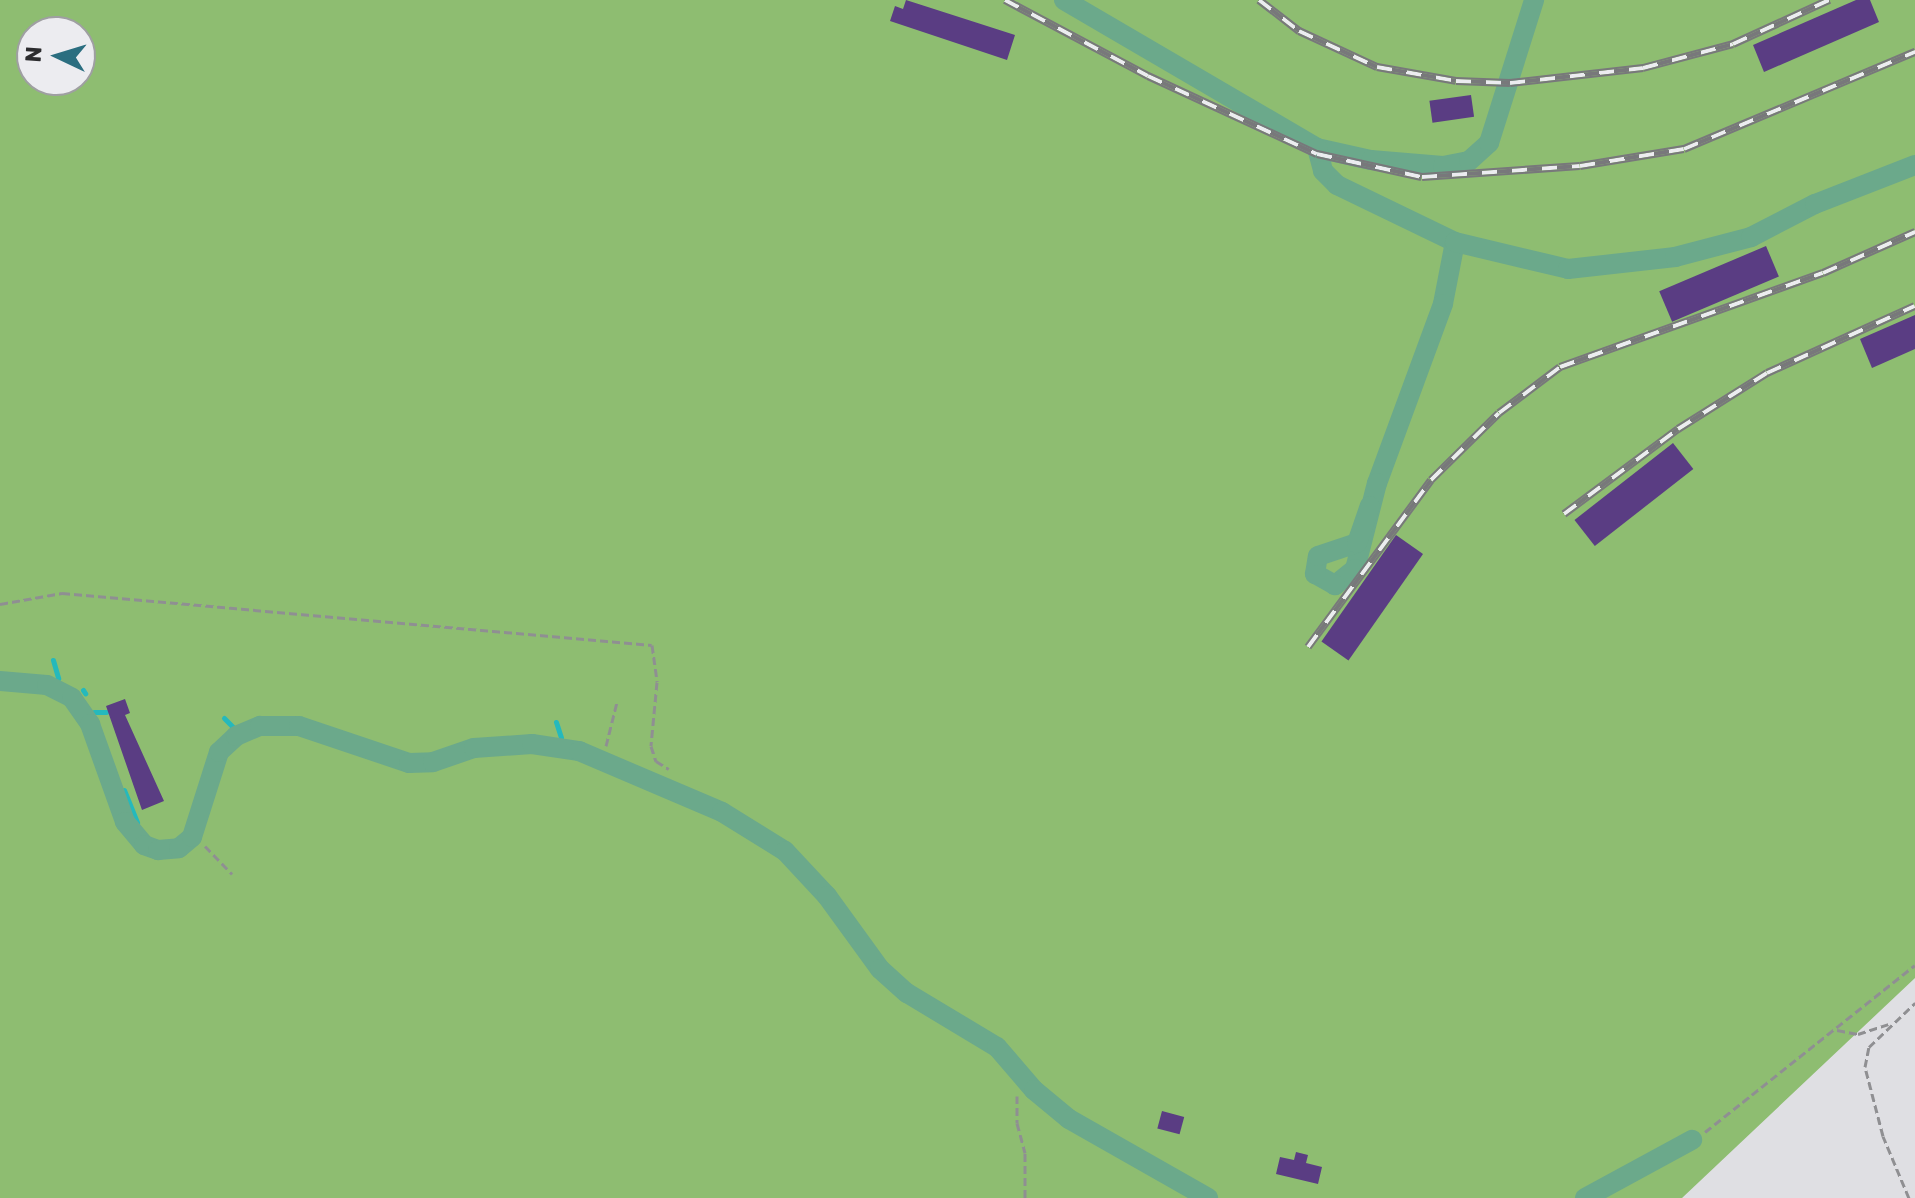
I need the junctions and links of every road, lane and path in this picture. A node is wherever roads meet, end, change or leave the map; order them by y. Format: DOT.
graph roads {
  1 [pos="1064,0"];
  2 [pos="1534,0"];
  3 [pos="1317,148"];
  4 [pos="1915,165"];
  5 [pos="1455,242"];
  6 [pos="1370,506"];
  7 [pos="0,604"];
  8 [pos="0,681"];
  9 [pos="617,702"];
  10 [pos="602,761"];
  11 [pos="682,777"];
  12 [pos="192,837"];
  13 [pos="232,874"];
  14 [pos="1915,965"];
  15 [pos="1915,1003"];
  16 [pos="1889,1024"];
  17 [pos="1837,1030"];
  18 [pos="1024,1078"];
  19 [pos="1692,1140"];
  20 [pos="1025,1198"];
  21 [pos="1208,1198"];
  22 [pos="1585,1198"];
  23 [pos="1909,1198"];
  1 -- 3 [label="lane"];
  2 -- 3 [label="lane"];
  3 -- 5 [label="lane"];
  4 -- 5 [label="lane"];
  5 -- 6 [label="lane"];
  7 -- 11 [label="path"];
  8 -- 12 [label="lane"];
  9 -- 10 [label="path"];
  10 -- 12 [label="lane"];
  10 -- 18 [label="lane"];
  12 -- 13 [label="path"];
  14 -- 17 [label="path"];
  15 -- 16 [label="path"];
  16 -- 17 [label="path"];
  16 -- 23 [label="path"];
  17 -- 19 [label="path"];
  18 -- 20 [label="path"];
  18 -- 21 [label="lane"];
  19 -- 22 [label="lane"];
}
